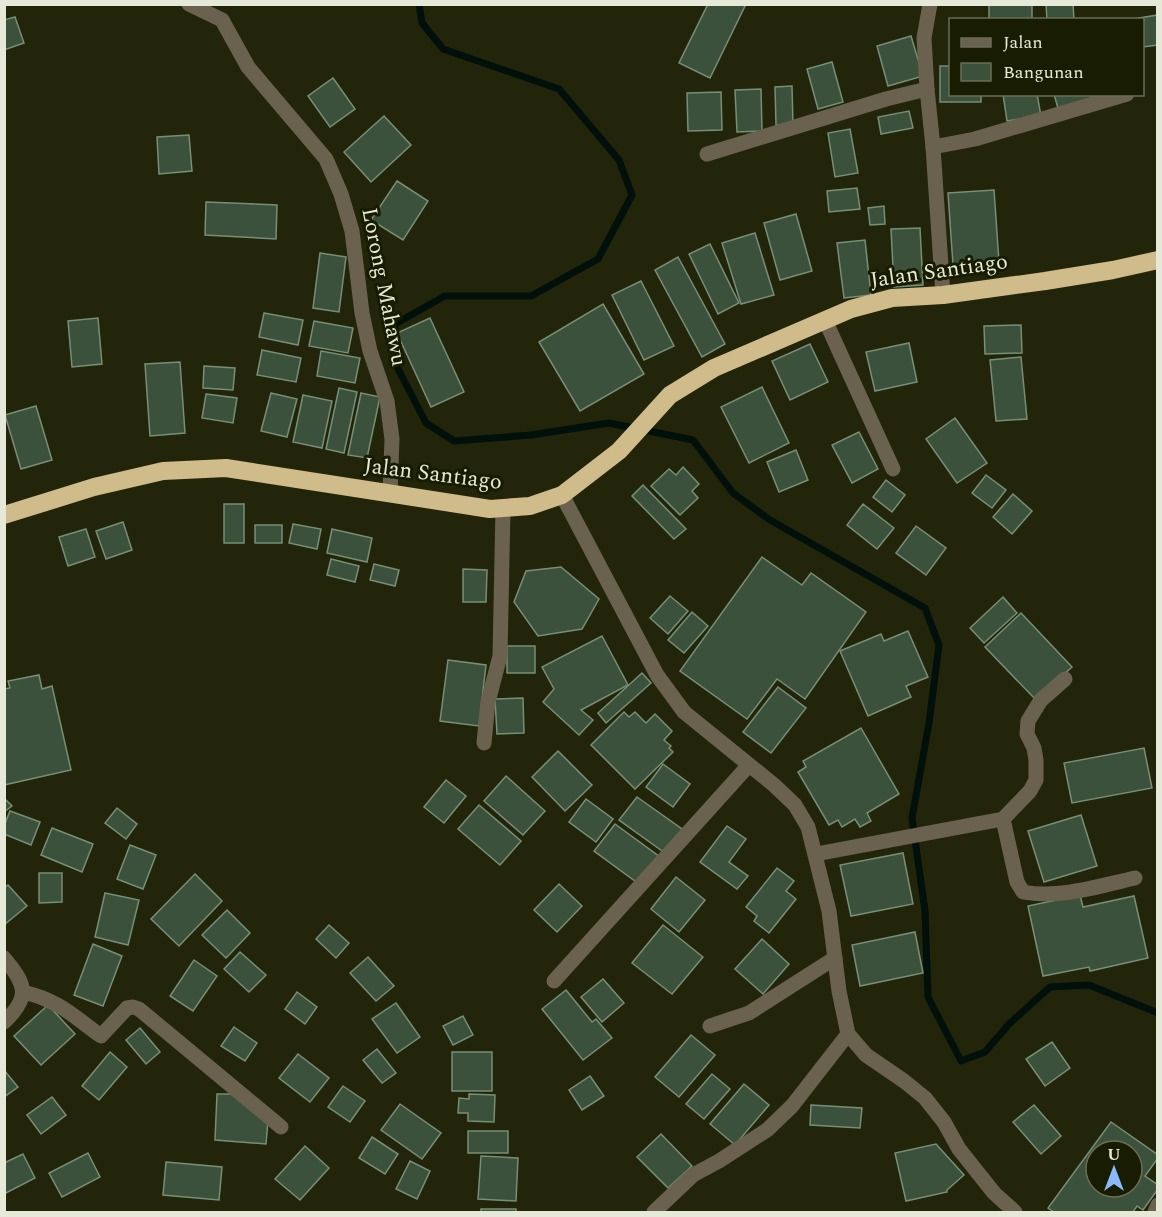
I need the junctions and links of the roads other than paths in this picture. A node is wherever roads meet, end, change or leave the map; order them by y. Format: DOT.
graph roads {
  1 [pos="189,4"];
  2 [pos="930,4"];
  3 [pos="927,89"];
  4 [pos="1120,96"];
  5 [pos="933,147"];
  6 [pos="707,154"];
  7 [pos="1158,260"];
  8 [pos="943,295"];
  9 [pos="825,320"];
  10 [pos="893,469"];
  11 [pos="390,493"];
  12 [pos="562,495"];
  13 [pos="503,508"];
  14 [pos="4,515"];
  15 [pos="1065,679"];
  16 [pos="484,743"];
  17 [pos="749,765"];
  18 [pos="1003,819"];
  19 [pos="816,854"];
  20 [pos="1135,878"];
  21 [pos="4,958"];
  22 [pos="836,958"];
  23 [pos="554,981"];
  24 [pos="23,992"];
  25 [pos="4,1022"];
  26 [pos="710,1026"];
  27 [pos="848,1034"];
  28 [pos="281,1127"];
  29 [pos="1158,1205"];
  30 [pos="654,1212"];
  31 [pos="1015,1212"];
  32 [pos="1155,1212"];
  1 -- 11 [label="street, Lorong Mahawu"];
  2 -- 3 [label="street"];
  3 -- 5 [label="street"];
  3 -- 6 [label="street"];
  4 -- 5 [label="street"];
  5 -- 8 [label="street"];
  7 -- 8 [label="highway, Jalan Santiago"];
  8 -- 9 [label="highway, Jalan Santiago"];
  9 -- 10 [label="street"];
  9 -- 12 [label="highway, Jalan Santiago"];
  11 -- 13 [label="highway, Jalan Santiago"];
  11 -- 14 [label="highway, Jalan Santiago"];
  12 -- 13 [label="highway, Jalan Santiago"];
  12 -- 17 [label="street"];
  13 -- 16 [label="street"];
  15 -- 18 [label="street"];
  17 -- 19 [label="street"];
  17 -- 23 [label="street"];
  18 -- 19 [label="street"];
  18 -- 20 [label="street"];
  19 -- 22 [label="street"];
  21 -- 24 [label="street"];
  22 -- 26 [label="street"];
  22 -- 27 [label="street"];
  24 -- 25 [label="street"];
  24 -- 28 [label="street"];
  27 -- 30 [label="street"];
  27 -- 31 [label="street"];
  29 -- 32 [label="street"];
}
